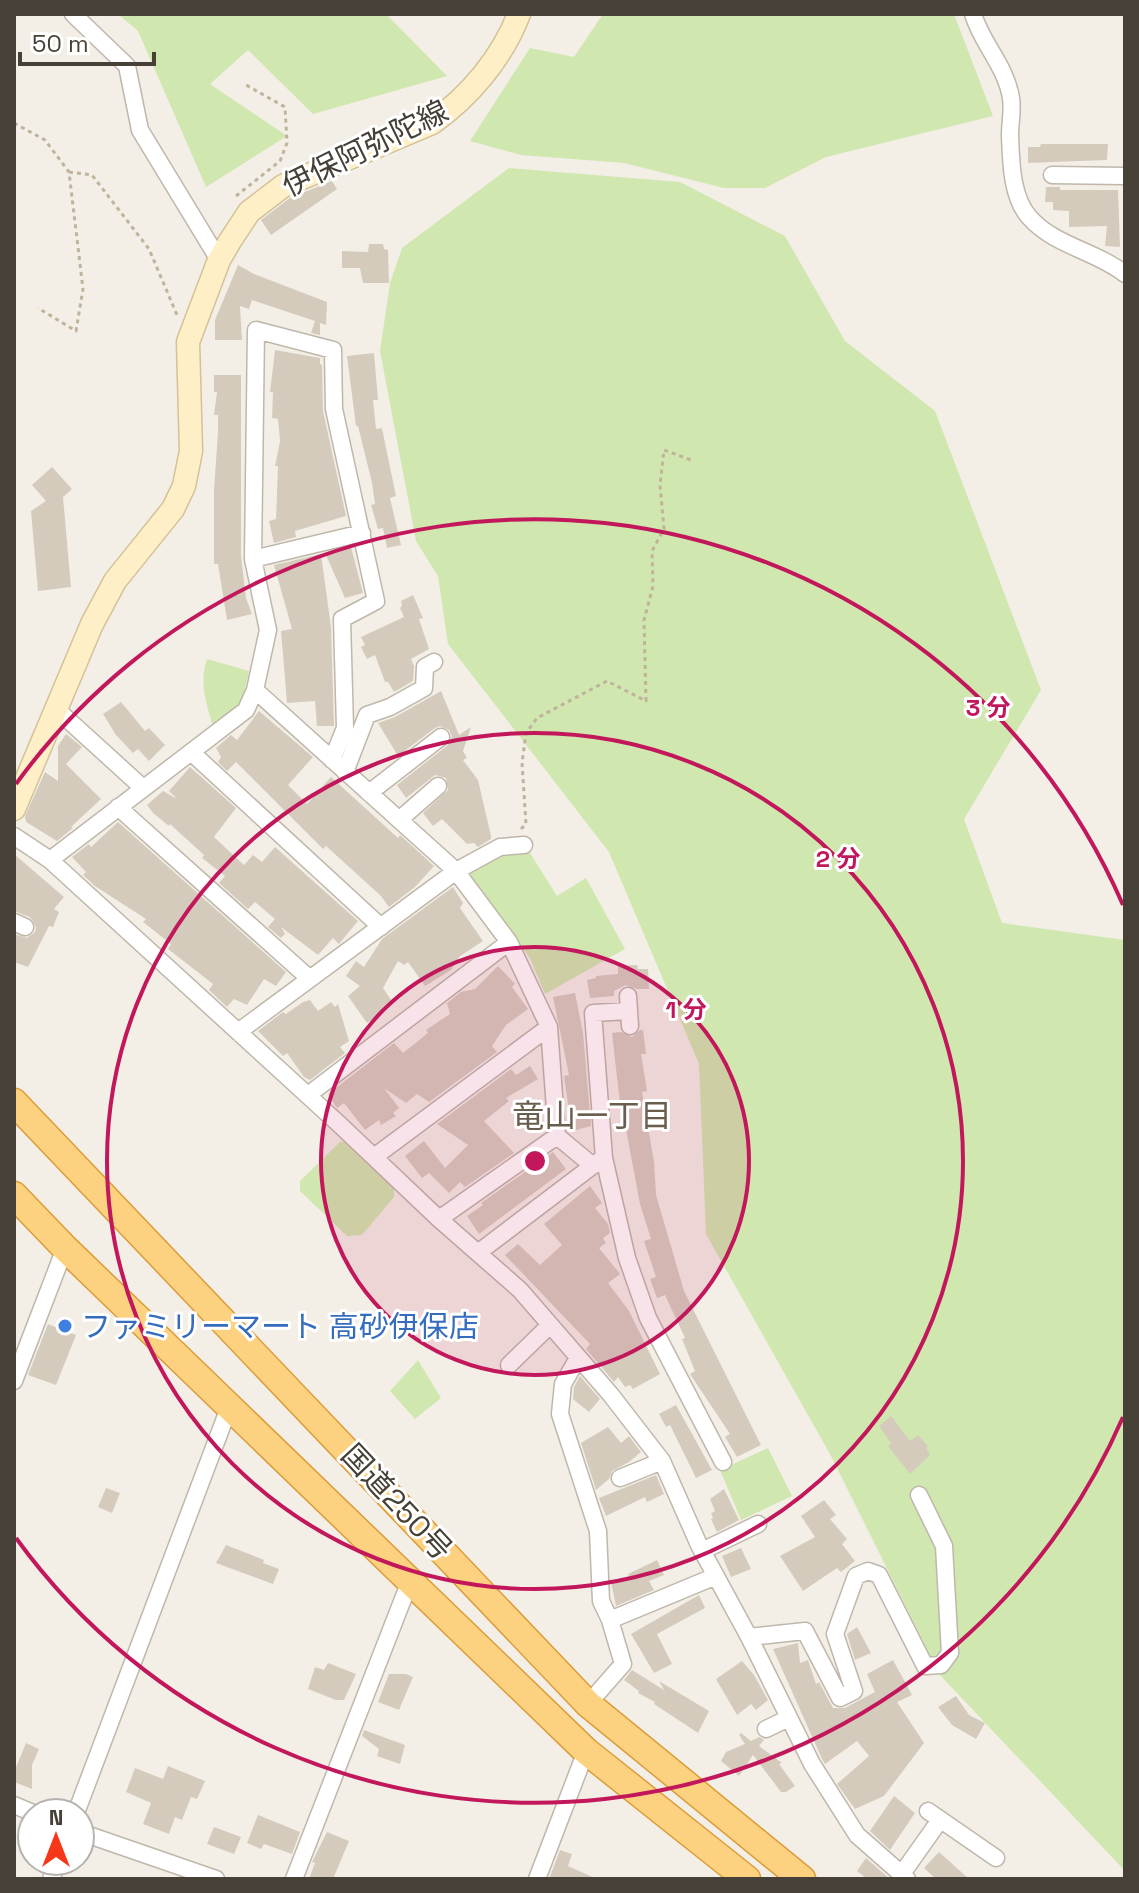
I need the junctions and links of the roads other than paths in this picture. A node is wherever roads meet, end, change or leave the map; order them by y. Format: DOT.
graph roads {
  1 [pos="73,14"];
  2 [pos="519,14"];
  3 [pos="973,14"];
  4 [pos="1052,175"];
  5 [pos="1125,176"];
  6 [pos="219,260"];
  7 [pos="1125,274"];
  8 [pos="362,533"];
  9 [pos="253,559"];
  10 [pos="434,662"];
  11 [pos="255,690"];
  12 [pos="55,708"];
  13 [pos="441,737"];
  14 [pos="191,752"];
  15 [pos="332,760"];
  16 [pos="345,772"];
  17 [pos="438,786"];
  18 [pos="143,788"];
  19 [pos="369,793"];
  20 [pos="118,807"];
  21 [pos="14,809"];
  22 [pos="399,820"];
  23 [pos="14,836"];
  24 [pos="524,845"];
  25 [pos="50,860"];
  26 [pos="456,871"];
  27 [pos="381,927"];
  28 [pos="509,942"];
  29 [pos="310,979"];
  30 [pos="629,1011"];
  31 [pos="549,1027"];
  32 [pos="238,1032"];
  33 [pos="308,1095"];
  34 [pos="14,1102"];
  35 [pos="557,1136"];
  36 [pos="374,1157"];
  37 [pos="599,1162"];
  38 [pos="14,1195"];
  39 [pos="439,1219"];
  40 [pos="65,1248"];
  41 [pos="479,1252"];
  42 [pos="550,1325"];
  43 [pos="578,1358"];
  44 [pos="509,1365"];
  45 [pos="14,1381"];
  46 [pos="230,1405"];
  47 [pos="662,1461"];
  48 [pos="723,1462"];
  49 [pos="620,1478"];
  50 [pos="919,1495"];
  51 [pos="758,1524"];
  52 [pos="702,1551"];
  53 [pos="716,1576"];
  54 [pos="410,1581"];
  55 [pos="610,1620"];
  56 [pos="749,1637"];
  57 [pos="588,1704"];
  58 [pos="789,1718"];
  59 [pos="766,1729"];
  60 [pos="586,1751"];
  61 [pos="82,1797"];
  62 [pos="96,1838"];
  63 [pos="996,1858"];
  64 [pos="904,1877"];
  65 [pos="216,1879"];
  66 [pos="294,1879"];
  67 [pos="537,1879"];
  68 [pos="747,1879"];
  69 [pos="802,1879"];
  1 -- 6 [label="street"];
  2 -- 6 [label="main road, 伊保阿弥陀線"];
  3 -- 7 [label="street"];
  4 -- 5 [label="street"];
  6 -- 12 [label="main road, 伊保阿弥陀線"];
  8 -- 9 [label="street"];
  8 -- 9 [label="street"];
  8 -- 15 [label="street"];
  9 -- 11 [label="street"];
  10 -- 16 [label="street"];
  11 -- 14 [label="street"];
  11 -- 15 [label="street"];
  12 -- 18 [label="street"];
  12 -- 21 [label="main road, 伊保阿弥陀線"];
  13 -- 19 [label="street"];
  14 -- 18 [label="street"];
  14 -- 27 [label="street"];
  15 -- 16 [label="street"];
  16 -- 19 [label="street"];
  17 -- 22 [label="street"];
  18 -- 20 [label="street"];
  19 -- 22 [label="street"];
  20 -- 25 [label="street"];
  20 -- 29 [label="street"];
  22 -- 26 [label="street"];
  23 -- 25 [label="street"];
  24 -- 26 [label="street"];
  25 -- 32 [label="street"];
  26 -- 27 [label="street"];
  26 -- 28 [label="street"];
  27 -- 29 [label="street"];
  28 -- 31 [label="street"];
  28 -- 33 [label="street"];
  29 -- 32 [label="street"];
  30 -- 37 [label="street"];
  31 -- 35 [label="street"];
  31 -- 36 [label="street"];
  32 -- 33 [label="street"];
  33 -- 36 [label="street"];
  34 -- 57 [label="highway, 国道250号"];
  35 -- 37 [label="street"];
  35 -- 39 [label="street"];
  36 -- 39 [label="street"];
  37 -- 41 [label="street"];
  37 -- 48 [label="street"];
  38 -- 40 [label="highway, 国道250号"];
  39 -- 41 [label="street"];
  40 -- 45 [label="street"];
  40 -- 46 [label="highway, 国道250号"];
  41 -- 42 [label="street"];
  42 -- 43 [label="street"];
  42 -- 44 [label="street"];
  43 -- 47 [label="street"];
  43 -- 55 [label="street"];
  46 -- 54 [label="highway, 国道250号"];
  46 -- 61 [label="street"];
  47 -- 49 [label="street"];
  47 -- 52 [label="street"];
  50 -- 56 [label="street"];
  51 -- 52 [label="street"];
  52 -- 53 [label="street"];
  53 -- 55 [label="street"];
  53 -- 56 [label="street"];
  54 -- 60 [label="highway, 国道250号"];
  54 -- 66 [label="street"];
  55 -- 57 [label="street"];
  56 -- 58 [label="street"];
  57 -- 69 [label="highway, 国道250号"];
  58 -- 59 [label="street"];
  58 -- 64 [label="street"];
  60 -- 67 [label="street"];
  60 -- 68 [label="highway, 国道250号"];
  62 -- 65 [label="street"];
  63 -- 64 [label="street"];
}
